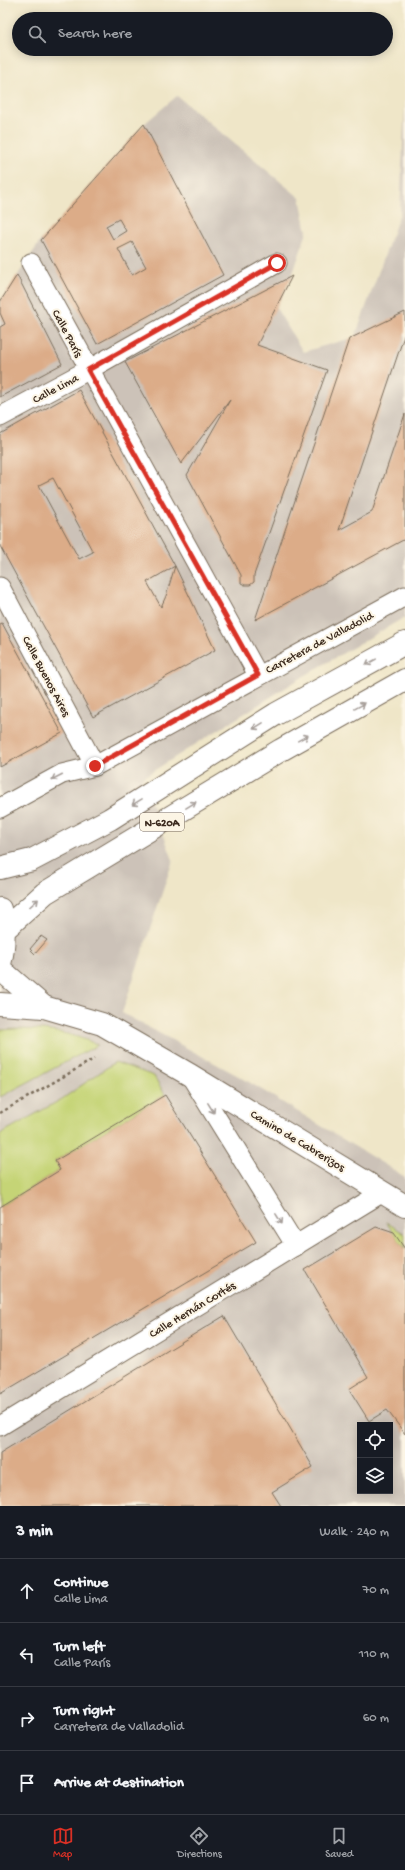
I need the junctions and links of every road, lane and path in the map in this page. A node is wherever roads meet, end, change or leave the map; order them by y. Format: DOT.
graph roads {
  1 [pos="31,263"];
  2 [pos="277,263"];
  3 [pos="88,370"];
  4 [pos="0,417"];
  5 [pos="0,587"];
  6 [pos="405,596"];
  7 [pos="405,643"];
  8 [pos="258,675"];
  9 [pos="405,680"];
  10 [pos="95,766"];
  11 [pos="0,808"];
  12 [pos="0,868"];
  13 [pos="2,919"];
  14 [pos="0,964"];
  15 [pos="0,969"];
  16 [pos="0,1004"];
  17 [pos="44,1007"];
  18 [pos="94,1058"];
  19 [pos="190,1075"];
  20 [pos="0,1113"];
  21 [pos="383,1192"];
  22 [pos="405,1206"];
  23 [pos="296,1246"];
  24 [pos="0,1426"];
  1 -- 3 [label="street, Calle París"];
  2 -- 3 [label="street, Calle Lima"];
  3 -- 4 [label="street, Calle Lima"];
  3 -- 8 [label="street, Calle París"];
  5 -- 10 [label="street, Calle Buenos Aires"];
  6 -- 8 [label="street, Carretera de Valladolid"];
  7 -- 12 [label="main road, N-620A, one-way"];
  8 -- 10 [label="street, Carretera de Valladolid"];
  13 -- 9 [label="main road, N-620A, one-way"];
  10 -- 11 [label="street, Carretera de Valladolid, one-way"];
  13 -- 14 [label="main road, N-620A"];
  15 -- 17 [label="main road, Camino de Cabrerizos"];
  16 -- 17 [label="main road, Camino de Cabrerizos"];
  17 -- 19 [label="main road, Camino de Cabrerizos"];
  18 -- 20 [label="path"];
  19 -- 21 [label="main road, Camino de Cabrerizos"];
  19 -- 23 [label="street, Camino de Cabrerizos, one-way"];
  21 -- 22 [label="main road, Camino de Cabrerizos"];
  21 -- 23 [label="street, Calle Hernán Cortés"];
  23 -- 24 [label="street, Calle Hernán Cortés"];
}
